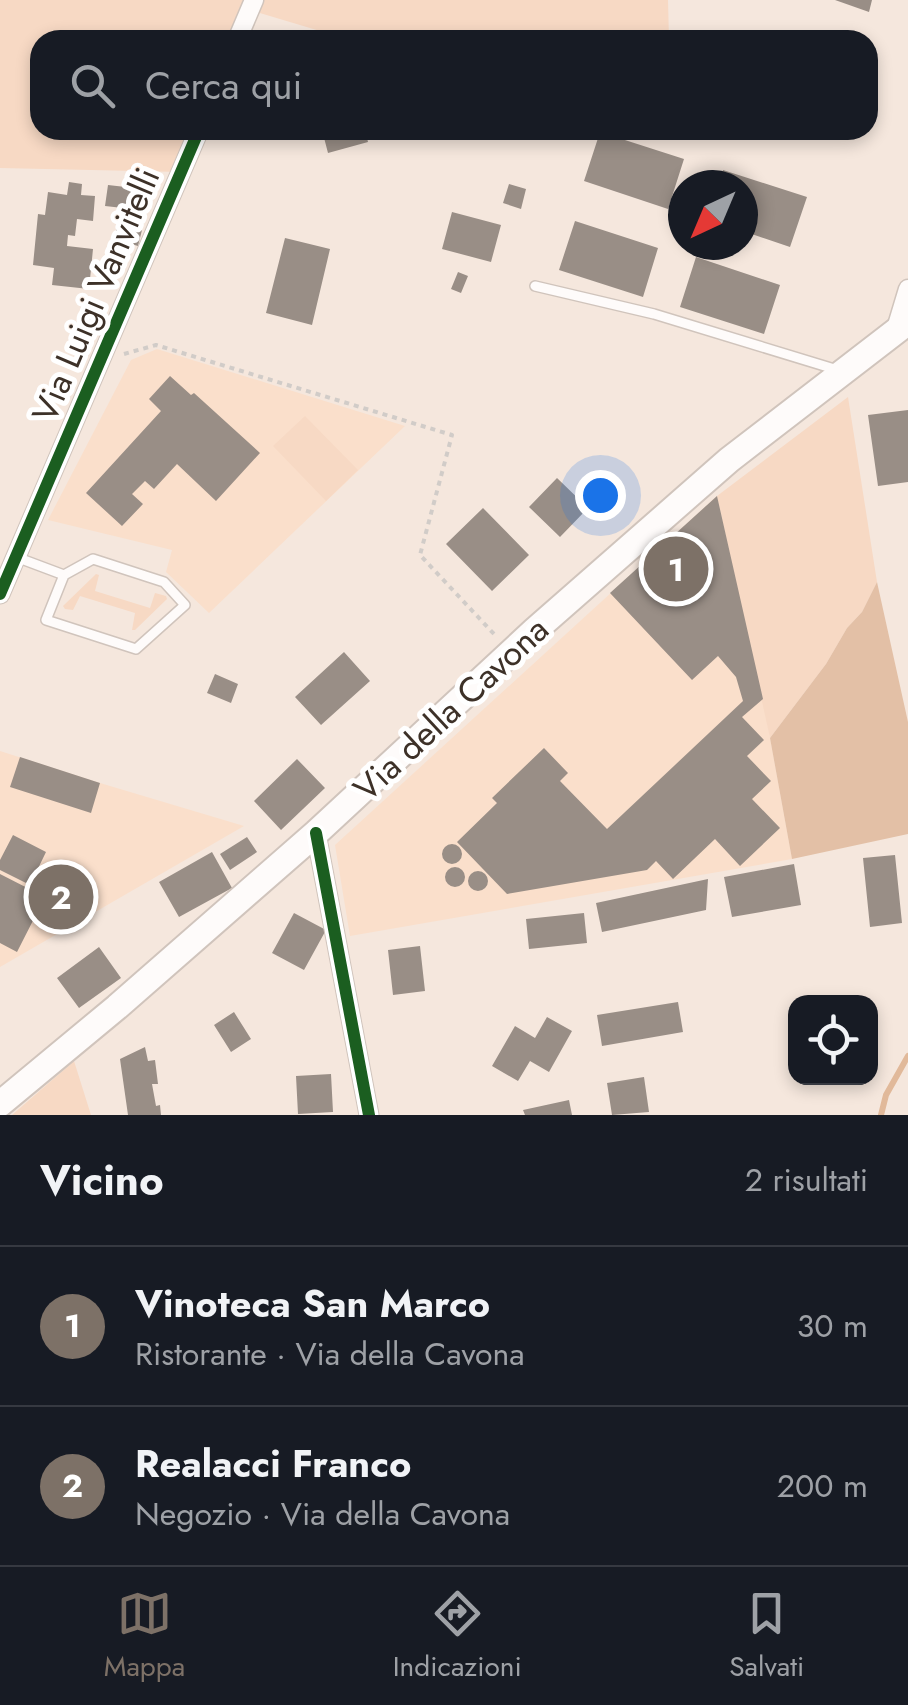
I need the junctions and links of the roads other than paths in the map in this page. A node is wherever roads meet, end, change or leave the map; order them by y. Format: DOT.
graph roads {
  1 [pos="254,0"];
  2 [pos="241,30"];
  3 [pos="195,140"];
  4 [pos="535,286"];
  5 [pos="908,289"];
  6 [pos="901,327"];
  7 [pos="843,372"];
  8 [pos="16,557"];
  9 [pos="64,574"];
  10 [pos="0,594"];
  11 [pos="316,833"];
  12 [pos="0,1104"];
  13 [pos="369,1115"];
  1 -- 2 [label="street"];
  3 -- 8 [label="street, Via Luigi Vanvitelli"];
  4 -- 7 [label="lane"];
  5 -- 6 [label="street"];
  6 -- 7 [label="main road, Via della Cavona"];
  7 -- 11 [label="main road, Via della Cavona"];
  8 -- 9 [label="lane"];
  8 -- 10 [label="street, Via Luigi Vanvitelli"];
  9 -- 9 [label="lane"];
  11 -- 12 [label="main road, Via della Cavona"];
  11 -- 13 [label="street"];
}
